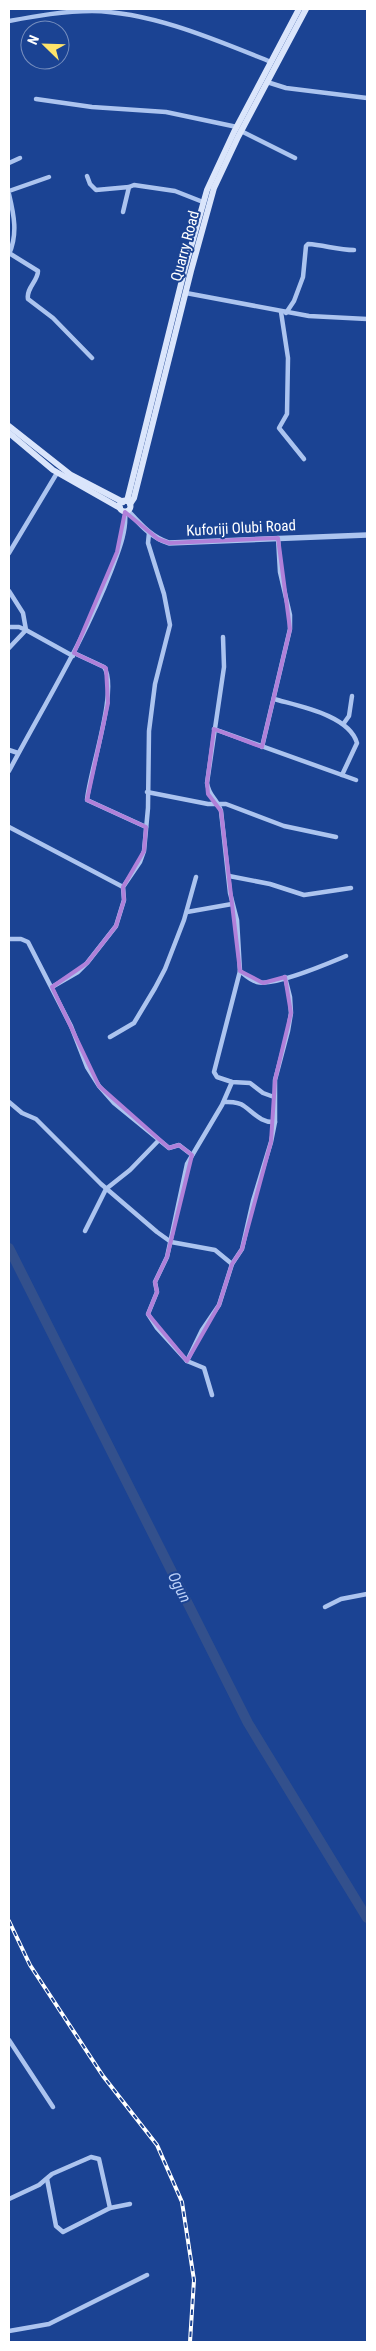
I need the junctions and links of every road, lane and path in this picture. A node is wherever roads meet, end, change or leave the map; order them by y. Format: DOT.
graph roads {
  1 [pos="299,9"];
  2 [pos="306,9"];
  3 [pos="9,21"];
  4 [pos="271,62"];
  5 [pos="267,82"];
  6 [pos="367,98"];
  7 [pos="36,99"];
  8 [pos="239,129"];
  9 [pos="20,158"];
  10 [pos="295,158"];
  11 [pos="9,163"];
  12 [pos="87,176"];
  13 [pos="49,177"];
  14 [pos="129,187"];
  15 [pos="9,193"];
  16 [pos="203,202"];
  17 [pos="123,212"];
  18 [pos="354,250"];
  19 [pos="9,253"];
  20 [pos="186,293"];
  21 [pos="284,313"];
  22 [pos="367,319"];
  23 [pos="92,358"];
  24 [pos="9,426"];
  25 [pos="9,433"];
  26 [pos="304,459"];
  27 [pos="57,473"];
  28 [pos="125,506"];
  29 [pos="149,533"];
  30 [pos="367,535"];
  31 [pos="278,538"];
  32 [pos="9,554"];
  33 [pos="9,591"];
  34 [pos="9,627"];
  35 [pos="26,630"];
  36 [pos="223,638"];
  37 [pos="9,648"];
  38 [pos="73,655"];
  39 [pos="352,696"];
  40 [pos="274,699"];
  41 [pos="344,724"];
  42 [pos="214,729"];
  43 [pos="262,747"];
  44 [pos="9,750"];
  45 [pos="18,753"];
  46 [pos="9,771"];
  47 [pos="342,776"];
  48 [pos="356,780"];
  49 [pos="147,792"];
  50 [pos="218,804"];
  51 [pos="9,827"];
  52 [pos="146,827"];
  53 [pos="336,837"];
  54 [pos="229,876"];
  55 [pos="196,877"];
  56 [pos="123,887"];
  57 [pos="351,888"];
  58 [pos="232,904"];
  59 [pos="187,912"];
  60 [pos="9,939"];
  61 [pos="346,956"];
  62 [pos="240,971"];
  63 [pos="285,977"];
  64 [pos="52,987"];
  65 [pos="110,1037"];
  66 [pos="232,1082"];
  67 [pos="274,1097"];
  68 [pos="9,1102"];
  69 [pos="224,1102"];
  70 [pos="275,1122"];
  71 [pos="160,1140"];
  72 [pos="192,1155"];
  73 [pos="106,1189"];
  74 [pos="85,1231"];
  75 [pos="171,1242"];
  76 [pos="232,1264"];
  77 [pos="187,1361"];
  78 [pos="212,1395"];
  79 [pos="367,1594"];
  80 [pos="325,1607"];
  81 [pos="9,2040"];
  82 [pos="53,2107"];
  83 [pos="47,2179"];
  84 [pos="9,2199"];
  85 [pos="130,2204"];
  86 [pos="110,2208"];
  87 [pos="147,2275"];
  88 [pos="9,2331"];
  1 -- 4 [label="main road, Quarry Road"];
  2 -- 5 [label="main road, Quarry Road"];
  3 -- 4 [label="street"];
  4 -- 8 [label="main road, Quarry Road"];
  5 -- 6 [label="street"];
  5 -- 8 [label="main road, Quarry Road"];
  7 -- 8 [label="street"];
  8 -- 10 [label="street"];
  8 -- 16 [label="main road, Quarry Road"];
  8 -- 20 [label="main road, Quarry Road"];
  9 -- 11 [label="street"];
  12 -- 14 [label="street"];
  13 -- 15 [label="street"];
  14 -- 16 [label="street"];
  14 -- 17 [label="street"];
  15 -- 19 [label="street"];
  16 -- 28 [label="main road, Quarry Road"];
  18 -- 21 [label="street"];
  19 -- 23 [label="street"];
  20 -- 21 [label="street"];
  20 -- 28 [label="main road, Quarry Road"];
  21 -- 22 [label="street"];
  21 -- 26 [label="street"];
  24 -- 28 [label="main road"];
  25 -- 27 [label="main road"];
  27 -- 28 [label="main road"];
  27 -- 32 [label="street"];
  28 -- 29 [label="street, Kuforiji Olubi Road"];
  28 -- 38 [label="street"];
  29 -- 31 [label="street, Kuforiji Olubi Road"];
  29 -- 49 [label="street"];
  30 -- 31 [label="street, Kuforiji Olubi Road"];
  31 -- 40 [label="street"];
  33 -- 35 [label="street"];
  34 -- 35 [label="street"];
  35 -- 37 [label="street"];
  35 -- 38 [label="street"];
  36 -- 42 [label="street"];
  38 -- 45 [label="street"];
  38 -- 52 [label="street"];
  39 -- 41 [label="street"];
  40 -- 41 [label="street"];
  40 -- 43 [label="street"];
  41 -- 47 [label="street"];
  42 -- 43 [label="street"];
  42 -- 50 [label="street"];
  43 -- 47 [label="street"];
  44 -- 45 [label="street"];
  45 -- 46 [label="street"];
  47 -- 48 [label="street"];
  49 -- 50 [label="street"];
  49 -- 52 [label="street"];
  50 -- 53 [label="street"];
  50 -- 54 [label="street"];
  51 -- 56 [label="street"];
  52 -- 56 [label="street"];
  54 -- 57 [label="street"];
  54 -- 58 [label="street"];
  55 -- 59 [label="street"];
  56 -- 64 [label="street"];
  58 -- 59 [label="street"];
  58 -- 62 [label="street"];
  59 -- 65 [label="street"];
  60 -- 64 [label="street"];
  61 -- 63 [label="street"];
  62 -- 63 [label="street"];
  62 -- 66 [label="street"];
  63 -- 67 [label="street"];
  64 -- 71 [label="street"];
  66 -- 67 [label="street"];
  66 -- 69 [label="street"];
  67 -- 70 [label="street"];
  68 -- 73 [label="street"];
  69 -- 70 [label="street"];
  69 -- 72 [label="street"];
  70 -- 76 [label="street"];
  71 -- 72 [label="street"];
  71 -- 73 [label="street"];
  72 -- 75 [label="street"];
  73 -- 74 [label="street"];
  73 -- 75 [label="street"];
  75 -- 76 [label="street"];
  75 -- 77 [label="street"];
  76 -- 77 [label="street"];
  77 -- 78 [label="street"];
  79 -- 80 [label="street"];
  81 -- 82 [label="street"];
  83 -- 84 [label="street"];
  83 -- 86 [label="street"];
  83 -- 86 [label="street"];
  85 -- 86 [label="street"];
  87 -- 88 [label="street"];
}
